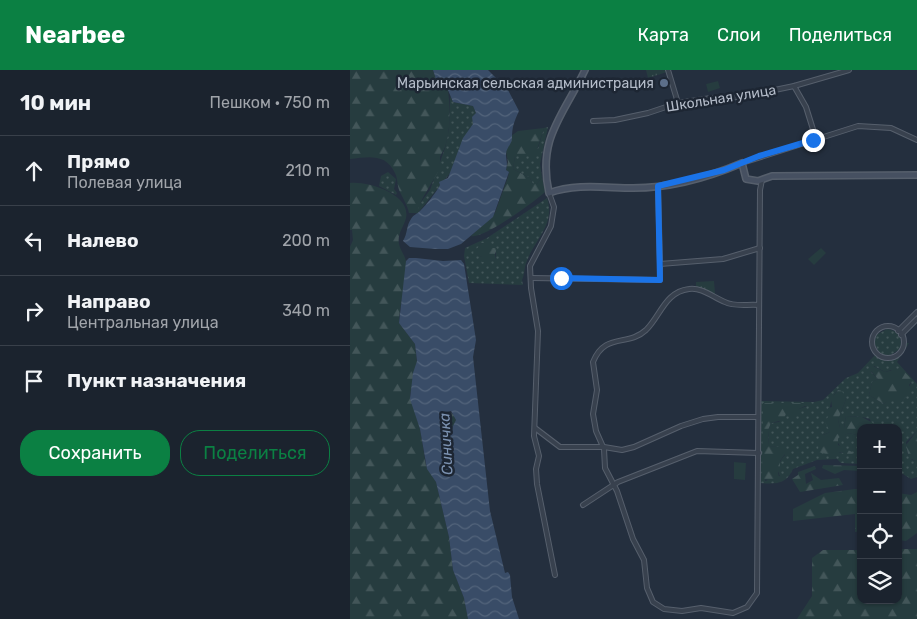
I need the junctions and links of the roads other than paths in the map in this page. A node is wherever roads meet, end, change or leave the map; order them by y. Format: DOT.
graph roads {
  1 [pos="585,70"];
  2 [pos="668,70"];
  3 [pos="849,70"];
  4 [pos="794,86"];
  5 [pos="678,103"];
  6 [pos="593,121"];
  7 [pos="816,139"];
  8 [pos="917,140"];
  9 [pos="742,163"];
  10 [pos="917,175"];
  11 [pos="762,180"];
  12 [pos="658,186"];
  13 [pos="549,193"];
  14 [pos="760,248"];
  15 [pos="660,264"];
  16 [pos="531,278"];
  17 [pos="759,305"];
  18 [pos="917,312"];
  19 [pos="917,320"];
  20 [pos="898,330"];
  21 [pos="901,335"];
  22 [pos="758,417"];
  23 [pos="535,428"];
  24 [pos="604,447"];
  25 [pos="758,453"];
  26 [pos="614,486"];
  27 [pos="583,505"];
  28 [pos="555,575"];
  1 -- 13 [label="street"];
  2 -- 5 [label="street"];
  3 -- 4 [label="street, Школьная улица"];
  4 -- 5 [label="street, Школьная улица"];
  4 -- 7 [label="street"];
  5 -- 6 [label="street, Школьная улица"];
  7 -- 8 [label="street"];
  7 -- 9 [label="street"];
  9 -- 11 [label="street"];
  9 -- 12 [label="street"];
  10 -- 11 [label="street"];
  11 -- 14 [label="street"];
  12 -- 13 [label="street"];
  12 -- 15 [label="street"];
  13 -- 16 [label="street"];
  14 -- 15 [label="street"];
  14 -- 17 [label="street"];
  15 -- 16 [label="street"];
  16 -- 23 [label="street"];
  17 -- 22 [label="street"];
  17 -- 24 [label="street"];
  18 -- 20 [label="street"];
  19 -- 21 [label="street"];
  20 -- 21 [label="street"];
  20 -- 21 [label="street"];
  22 -- 24 [label="street"];
  22 -- 25 [label="street"];
  23 -- 24 [label="street"];
  23 -- 28 [label="street"];
  24 -- 26 [label="street"];
  25 -- 26 [label="street"];
  25 -- 26 [label="street"];
  26 -- 27 [label="street"];
}
